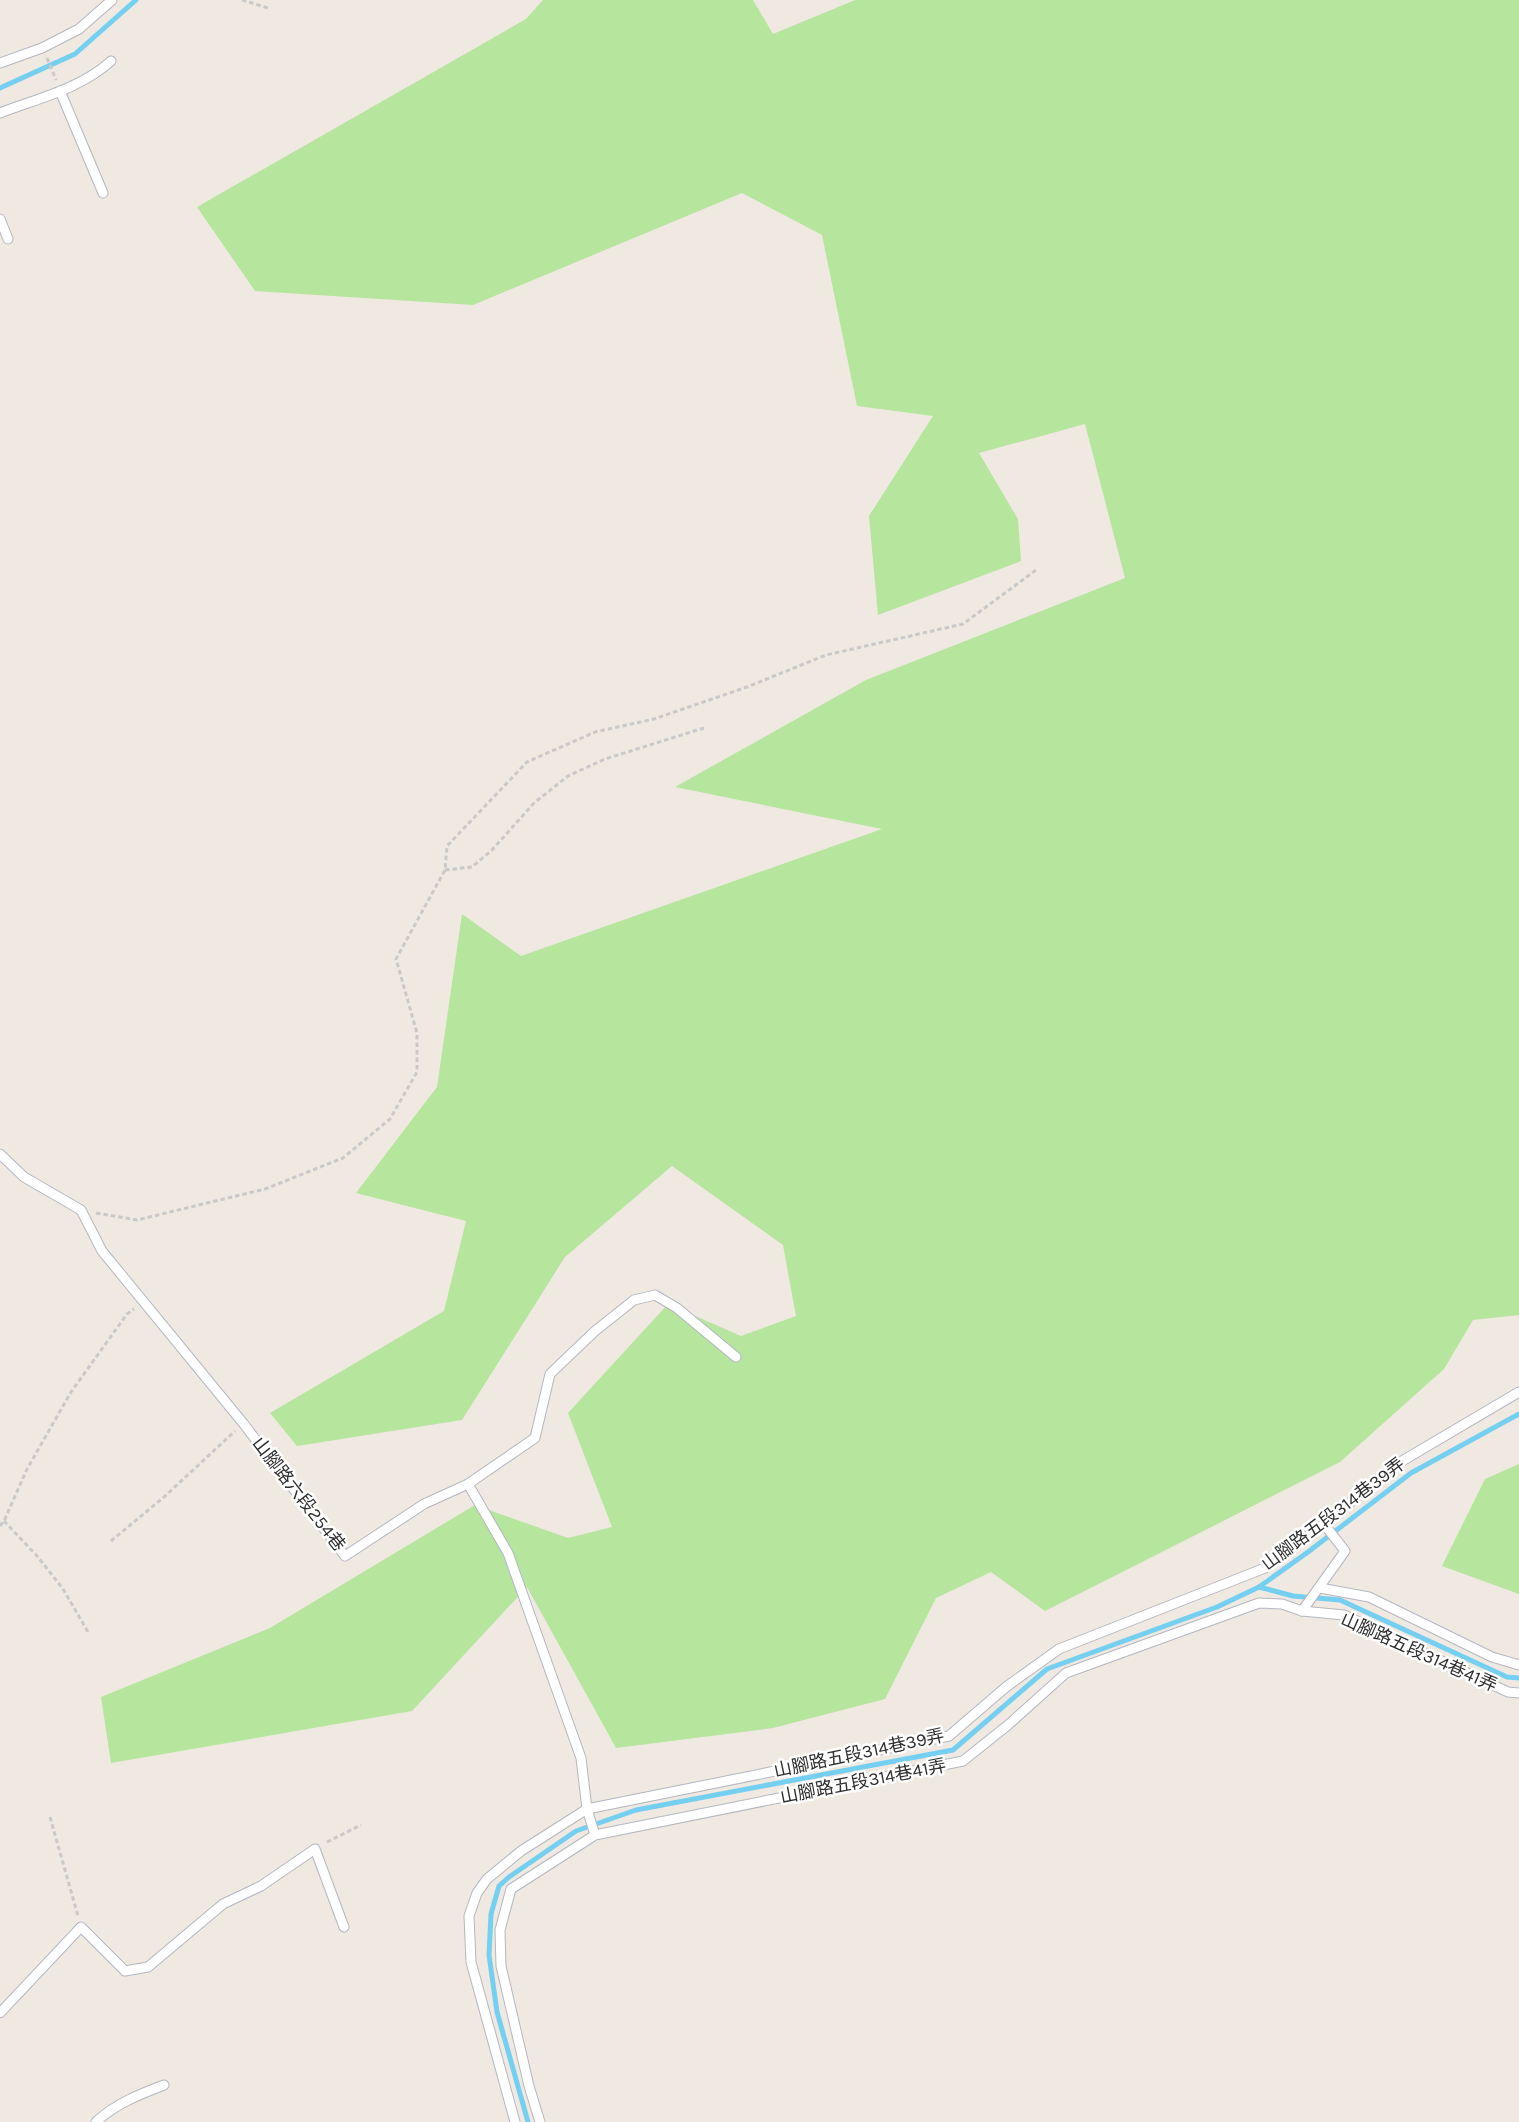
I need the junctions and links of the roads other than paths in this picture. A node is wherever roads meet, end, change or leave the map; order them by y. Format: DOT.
graph roads {
  1 [pos="112,0"];
  2 [pos="111,61"];
  3 [pos="0,63"];
  4 [pos="60,91"];
  5 [pos="0,113"];
  6 [pos="103,193"];
  7 [pos="0,219"];
  8 [pos="9,239"];
  9 [pos="0,1154"];
  10 [pos="736,1357"];
  11 [pos="1519,1392"];
  12 [pos="468,1484"];
  13 [pos="1324,1524"];
  14 [pos="1320,1588"];
  15 [pos="1302,1611"];
  16 [pos="1519,1665"];
  17 [pos="1519,1693"];
  18 [pos="586,1809"];
  19 [pos="595,1835"];
  20 [pos="344,1928"];
  21 [pos="0,2013"];
  22 [pos="164,2085"];
  23 [pos="96,2122"];
  24 [pos="515,2122"];
  25 [pos="540,2122"];
  1 -- 3 [label="lane"];
  2 -- 4 [label="lane"];
  4 -- 5 [label="lane"];
  4 -- 6 [label="lane"];
  7 -- 8 [label="lane"];
  9 -- 12 [label="lane, 山腳路六段254巷"];
  10 -- 12 [label="lane, 山腳路六段254巷"];
  11 -- 13 [label="lane, 山腳路五段314巷39弄"];
  12 -- 18 [label="lane"];
  13 -- 14 [label="lane"];
  13 -- 18 [label="lane, 山腳路五段314巷39弄"];
  14 -- 15 [label="lane"];
  14 -- 16 [label="lane"];
  15 -- 17 [label="lane, 山腳路五段314巷41弄"];
  15 -- 19 [label="lane, 山腳路五段314巷41弄"];
  18 -- 19 [label="lane"];
  18 -- 24 [label="lane, 山腳路五段314巷39弄"];
  19 -- 25 [label="lane, 山腳路五段314巷41弄"];
  20 -- 21 [label="lane"];
  22 -- 23 [label="lane"];
}
